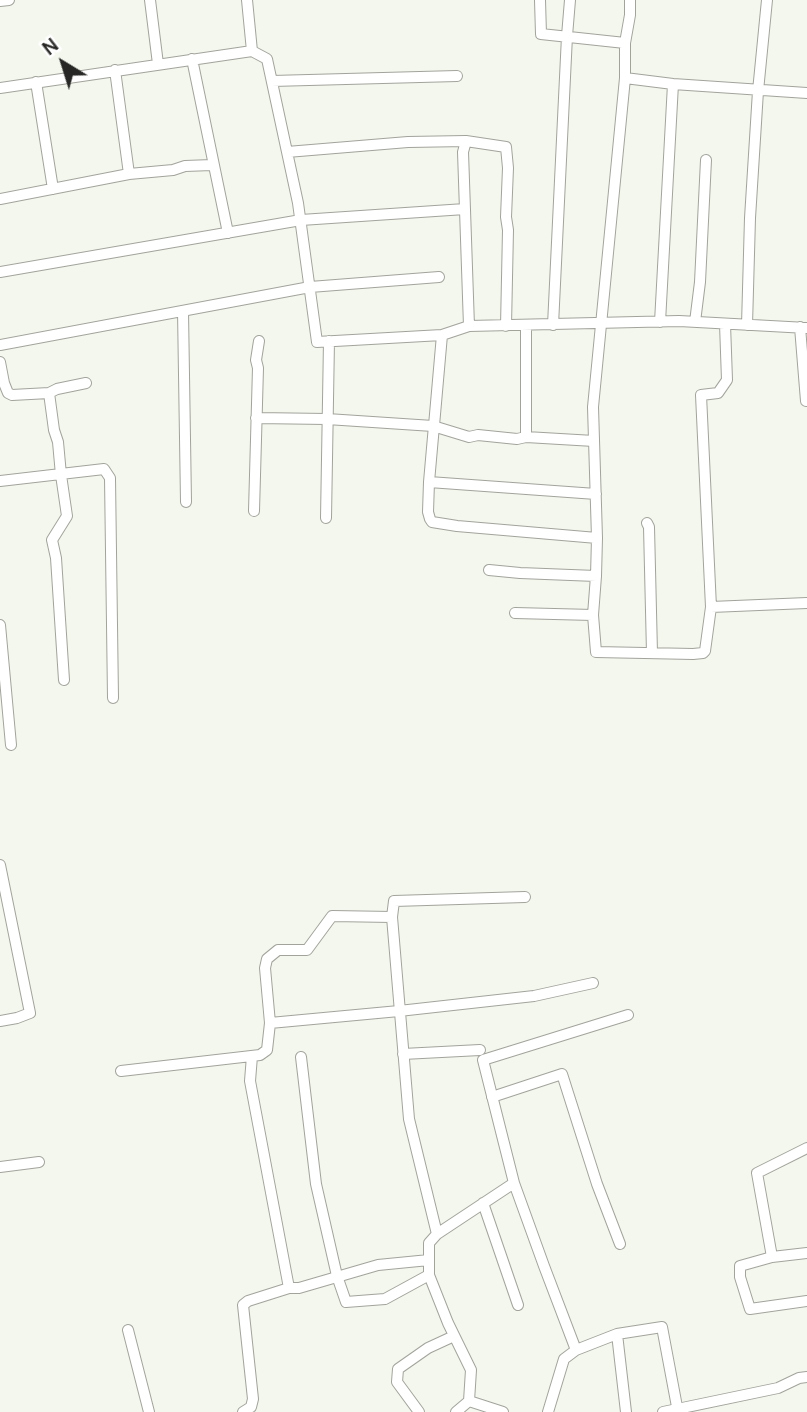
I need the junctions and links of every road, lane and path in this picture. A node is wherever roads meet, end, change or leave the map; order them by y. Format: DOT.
graph roads {
  1 [pos="9,0"];
  2 [pos="150,0"];
  3 [pos="247,0"];
  4 [pos="540,0"];
  5 [pos="570,0"];
  6 [pos="631,0"];
  7 [pos="767,0"];
  8 [pos="0,1"];
  9 [pos="567,36"];
  10 [pos="625,43"];
  11 [pos="252,51"];
  12 [pos="192,59"];
  13 [pos="158,64"];
  14 [pos="115,71"];
  15 [pos="457,76"];
  16 [pos="625,78"];
  17 [pos="272,81"];
  18 [pos="36,82"];
  19 [pos="673,84"];
  20 [pos="0,88"];
  21 [pos="758,91"];
  22 [pos="807,93"];
  23 [pos="466,141"];
  24 [pos="287,152"];
  25 [pos="706,160"];
  26 [pos="212,164"];
  27 [pos="129,174"];
  28 [pos="53,189"];
  29 [pos="0,199"];
  30 [pos="464,209"];
  31 [pos="301,220"];
  32 [pos="228,233"];
  33 [pos="0,272"];
  34 [pos="439,277"];
  35 [pos="310,287"];
  36 [pos="183,311"];
  37 [pos="660,322"];
  38 [pos="695,322"];
  39 [pos="601,323"];
  40 [pos="725,324"];
  41 [pos="553,325"];
  42 [pos="747,325"];
  43 [pos="506,326"];
  44 [pos="526,326"];
  45 [pos="469,327"];
  46 [pos="803,327"];
  47 [pos="442,335"];
  48 [pos="259,341"];
  49 [pos="329,341"];
  50 [pos="0,345"];
  51 [pos="0,362"];
  52 [pos="86,383"];
  53 [pos="50,393"];
  54 [pos="806,401"];
  55 [pos="256,418"];
  56 [pos="327,419"];
  57 [pos="433,426"];
  58 [pos="526,437"];
  59 [pos="594,441"];
  60 [pos="61,475"];
  61 [pos="0,481"];
  62 [pos="429,482"];
  63 [pos="596,494"];
  64 [pos="186,502"];
  65 [pos="254,511"];
  66 [pos="326,518"];
  67 [pos="647,523"];
  68 [pos="597,537"];
  69 [pos="489,570"];
  70 [pos="596,576"];
  71 [pos="807,603"];
  72 [pos="711,607"];
  73 [pos="515,613"];
  74 [pos="593,615"];
  75 [pos="0,625"];
  76 [pos="1,645"];
  77 [pos="652,653"];
  78 [pos="64,680"];
  79 [pos="113,698"];
  80 [pos="10,745"];
  81 [pos="0,865"];
  82 [pos="524,897"];
  83 [pos="5,915"];
  84 [pos="392,917"];
  85 [pos="593,983"];
  86 [pos="399,1011"];
  87 [pos="628,1015"];
  88 [pos="0,1021"];
  89 [pos="271,1023"];
  90 [pos="480,1050"];
  91 [pos="403,1054"];
  92 [pos="252,1056"];
  93 [pos="301,1057"];
  94 [pos="121,1071"];
  95 [pos="492,1097"];
  96 [pos="807,1148"];
  97 [pos="39,1162"];
  98 [pos="0,1167"];
  99 [pos="514,1183"];
  100 [pos="483,1203"];
  101 [pos="437,1234"];
  102 [pos="620,1244"];
  103 [pos="807,1253"];
  104 [pos="772,1257"];
  105 [pos="429,1260"];
  106 [pos="429,1275"];
  107 [pos="337,1276"];
  108 [pos="289,1288"];
  109 [pos="807,1301"];
  110 [pos="518,1305"];
  111 [pos="128,1330"];
  112 [pos="617,1334"];
  113 [pos="454,1336"];
  114 [pos="576,1350"];
  115 [pos="807,1377"];
  116 [pos="469,1401"];
  117 [pos="678,1410"];
  118 [pos="149,1412"];
  119 [pos="243,1412"];
  120 [pos="419,1412"];
  121 [pos="456,1412"];
  122 [pos="503,1412"];
  123 [pos="548,1412"];
  124 [pos="626,1412"];
  125 [pos="663,1412"];
  1 -- 8 [label="street"];
  2 -- 13 [label="street"];
  3 -- 11 [label="street"];
  4 -- 9 [label="street"];
  5 -- 9 [label="street"];
  6 -- 10 [label="street"];
  7 -- 21 [label="street"];
  9 -- 10 [label="street"];
  9 -- 41 [label="street"];
  10 -- 16 [label="street"];
  11 -- 12 [label="street"];
  11 -- 17 [label="street"];
  12 -- 13 [label="street"];
  12 -- 26 [label="street"];
  13 -- 14 [label="street"];
  14 -- 18 [label="street"];
  14 -- 27 [label="street"];
  15 -- 17 [label="street"];
  16 -- 19 [label="street"];
  16 -- 39 [label="street"];
  17 -- 24 [label="street"];
  18 -- 20 [label="street"];
  18 -- 28 [label="street"];
  19 -- 21 [label="street"];
  19 -- 37 [label="street"];
  21 -- 22 [label="street"];
  21 -- 42 [label="street"];
  23 -- 24 [label="street"];
  23 -- 30 [label="street"];
  23 -- 43 [label="street"];
  24 -- 31 [label="street"];
  25 -- 38 [label="street"];
  26 -- 27 [label="street"];
  26 -- 32 [label="street"];
  27 -- 28 [label="street"];
  28 -- 29 [label="street"];
  30 -- 31 [label="street"];
  30 -- 45 [label="street"];
  31 -- 32 [label="street"];
  31 -- 35 [label="street"];
  32 -- 33 [label="street"];
  34 -- 35 [label="street"];
  35 -- 36 [label="street"];
  35 -- 49 [label="street"];
  36 -- 50 [label="street"];
  36 -- 64 [label="street"];
  37 -- 38 [label="street"];
  37 -- 39 [label="street"];
  38 -- 40 [label="street"];
  39 -- 41 [label="street"];
  39 -- 59 [label="street"];
  40 -- 42 [label="street"];
  40 -- 72 [label="street"];
  41 -- 44 [label="street"];
  42 -- 46 [label="street"];
  43 -- 44 [label="street"];
  43 -- 45 [label="street"];
  44 -- 58 [label="street"];
  45 -- 47 [label="street"];
  46 -- 54 [label="street"];
  47 -- 49 [label="street"];
  47 -- 57 [label="street"];
  48 -- 55 [label="street"];
  49 -- 56 [label="street"];
  51 -- 53 [label="street"];
  52 -- 53 [label="street"];
  53 -- 60 [label="street"];
  55 -- 56 [label="street"];
  55 -- 65 [label="street"];
  56 -- 57 [label="street"];
  56 -- 66 [label="street"];
  57 -- 58 [label="street"];
  57 -- 62 [label="street"];
  58 -- 59 [label="street"];
  59 -- 63 [label="street"];
  60 -- 61 [label="street"];
  60 -- 78 [label="street"];
  60 -- 79 [label="street"];
  62 -- 63 [label="street"];
  62 -- 68 [label="street"];
  63 -- 68 [label="street"];
  67 -- 77 [label="street"];
  68 -- 70 [label="street"];
  69 -- 70 [label="street"];
  70 -- 74 [label="street"];
  71 -- 72 [label="street"];
  72 -- 77 [label="street"];
  73 -- 74 [label="street"];
  74 -- 77 [label="street"];
  75 -- 76 [label="street"];
  76 -- 80 [label="street"];
  81 -- 83 [label="street"];
  82 -- 84 [label="street"];
  83 -- 88 [label="street"];
  84 -- 86 [label="street"];
  84 -- 89 [label="street"];
  85 -- 86 [label="street"];
  86 -- 89 [label="street"];
  86 -- 91 [label="street"];
  87 -- 95 [label="street"];
  89 -- 92 [label="street"];
  90 -- 91 [label="street"];
  91 -- 101 [label="street"];
  92 -- 94 [label="street"];
  92 -- 108 [label="street"];
  93 -- 107 [label="street"];
  95 -- 99 [label="street"];
  95 -- 102 [label="street"];
  96 -- 104 [label="street"];
  97 -- 98 [label="street"];
  99 -- 100 [label="street"];
  99 -- 114 [label="street"];
  100 -- 101 [label="street"];
  100 -- 110 [label="street"];
  101 -- 105 [label="street"];
  103 -- 104 [label="street"];
  104 -- 109 [label="street"];
  105 -- 106 [label="street"];
  105 -- 107 [label="street"];
  106 -- 107 [label="street"];
  106 -- 113 [label="street"];
  107 -- 108 [label="street"];
  108 -- 119 [label="street"];
  111 -- 118 [label="street"];
  112 -- 114 [label="street"];
  112 -- 117 [label="street"];
  112 -- 124 [label="street"];
  113 -- 116 [label="street"];
  113 -- 120 [label="street"];
  114 -- 123 [label="street"];
  115 -- 117 [label="street"];
  116 -- 121 [label="street"];
  116 -- 122 [label="street"];
  117 -- 125 [label="street"];
}
